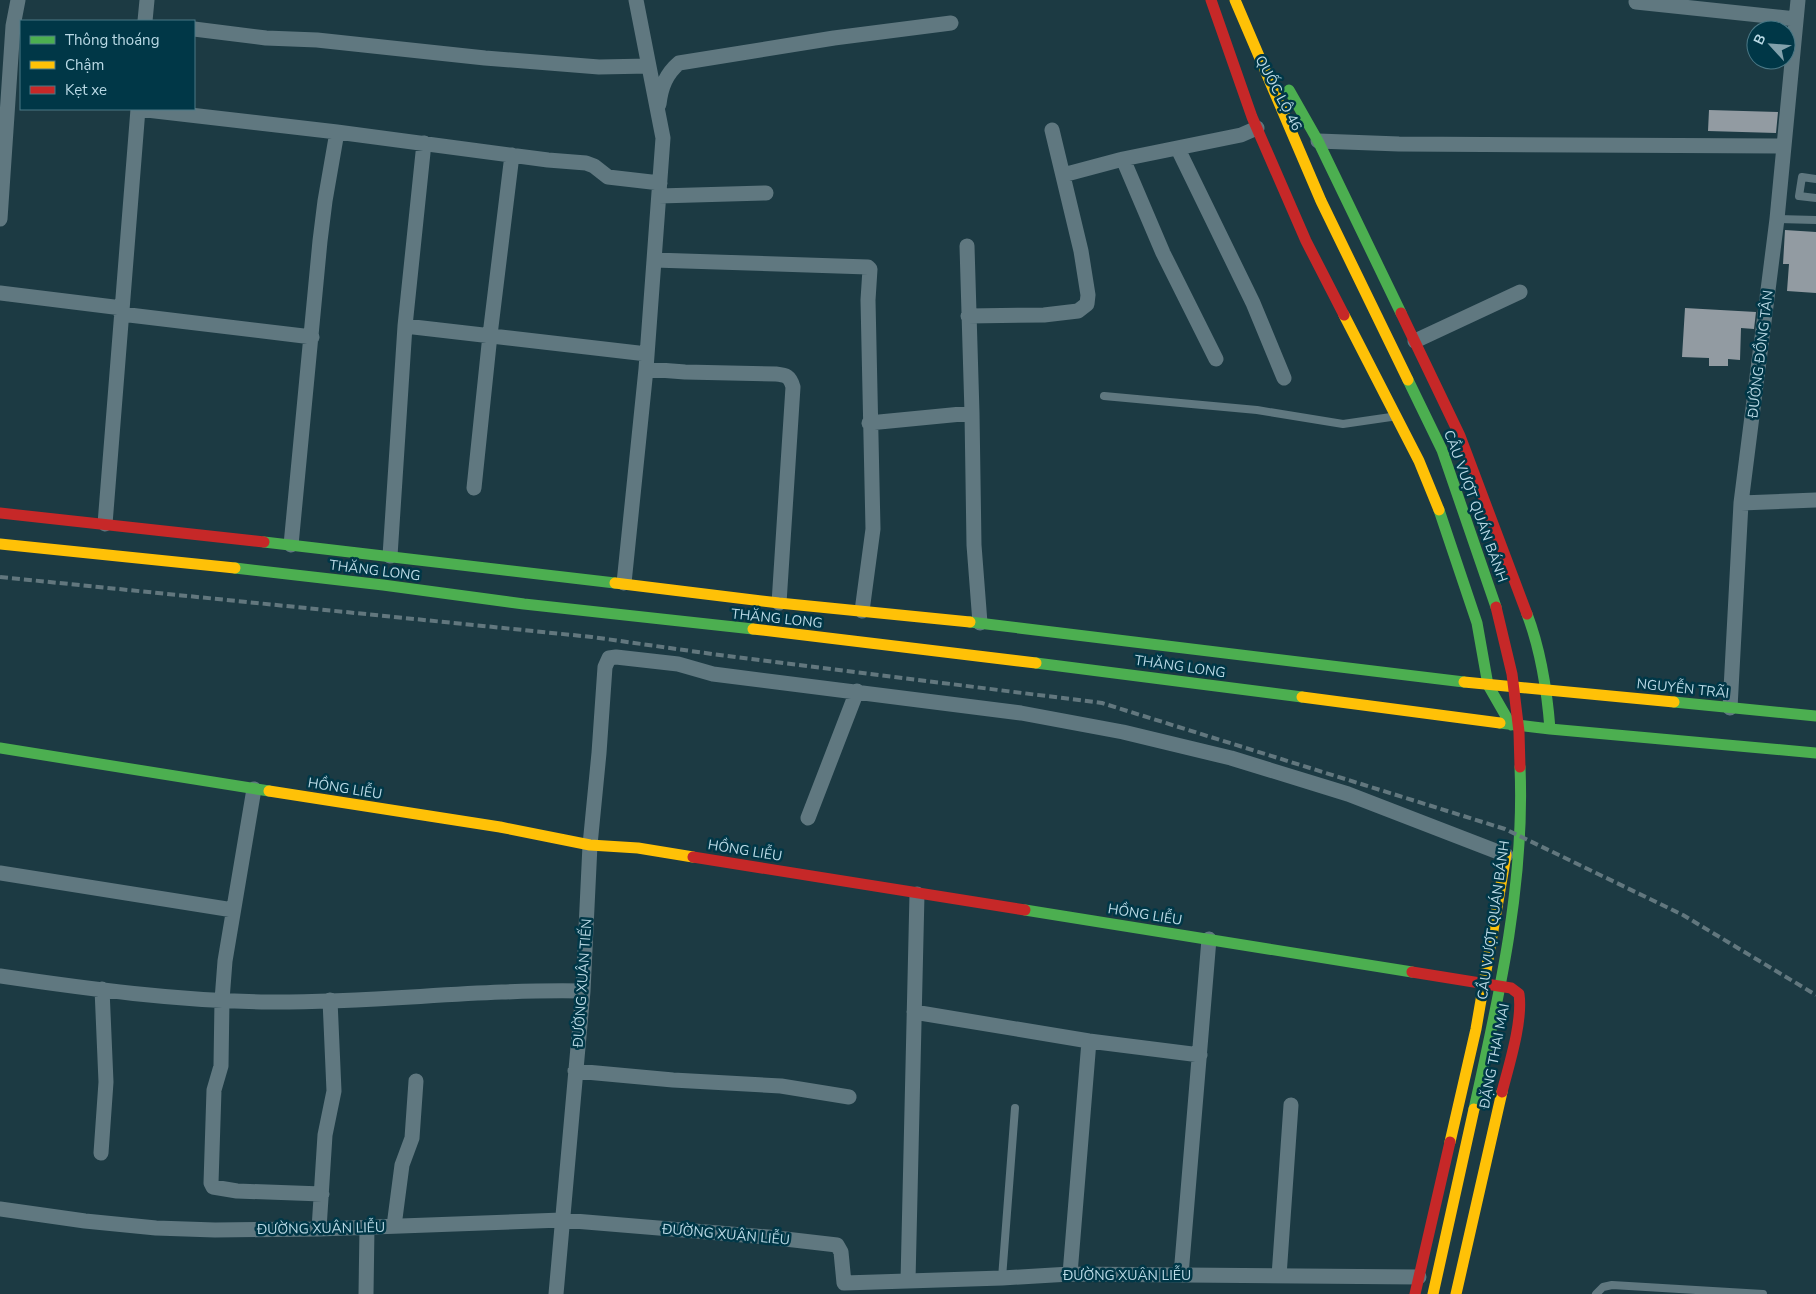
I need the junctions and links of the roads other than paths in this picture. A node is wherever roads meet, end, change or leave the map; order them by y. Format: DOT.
graph roads {
  1 [pos="18,0"];
  2 [pos="147,0"];
  3 [pos="636,0"];
  4 [pos="1212,0"];
  5 [pos="1798,0"];
  6 [pos="1236,2"];
  7 [pos="1636,2"];
  8 [pos="1796,19"];
  9 [pos="145,20"];
  10 [pos="951,23"];
  11 [pos="6,26"];
  12 [pos="195,29"];
  13 [pos="1245,61"];
  14 [pos="650,66"];
  15 [pos="1264,96"];
  16 [pos="138,110"];
  17 [pos="147,110"];
  18 [pos="658,112"];
  19 [pos="1257,128"];
  20 [pos="1052,130"];
  21 [pos="337,132"];
  22 [pos="1318,141"];
  23 [pos="424,143"];
  24 [pos="1783,146"];
  25 [pos="1178,149"];
  26 [pos="512,155"];
  27 [pos="1123,160"];
  28 [pos="1063,175"];
  29 [pos="1816,179"];
  30 [pos="659,189"];
  31 [pos="766,193"];
  32 [pos="1816,198"];
  33 [pos="1321,201"];
  34 [pos="0,219"];
  35 [pos="1777,219"];
  36 [pos="1816,220"];
  37 [pos="967,246"];
  38 [pos="654,260"];
  39 [pos="1520,292"];
  40 [pos="0,293"];
  41 [pos="122,311"];
  42 [pos="968,316"];
  43 [pos="405,326"];
  44 [pos="490,335"];
  45 [pos="312,337"];
  46 [pos="1416,341"];
  47 [pos="1396,355"];
  48 [pos="1216,359"];
  49 [pos="647,361"];
  50 [pos="1284,378"];
  51 [pos="1104,396"];
  52 [pos="972,413"];
  53 [pos="1396,417"];
  54 [pos="869,423"];
  55 [pos="474,488"];
  56 [pos="1816,500"];
  57 [pos="1741,502"];
  58 [pos="0,513"];
  59 [pos="105,524"];
  60 [pos="0,544"];
  61 [pos="291,545"];
  62 [pos="390,556"];
  63 [pos="624,583"];
  64 [pos="779,603"];
  65 [pos="862,611"];
  66 [pos="980,623"];
  67 [pos="776,633"];
  68 [pos="1488,685"];
  69 [pos="1547,689"];
  70 [pos="857,692"];
  71 [pos="1730,708"];
  72 [pos="1816,716"];
  73 [pos="1511,725"];
  74 [pos="1550,730"];
  75 [pos="0,748"];
  76 [pos="1816,753"];
  77 [pos="254,790"];
  78 [pos="808,818"];
  79 [pos="590,845"];
  80 [pos="1506,855"];
  81 [pos="0,873"];
  82 [pos="917,894"];
  83 [pos="233,910"];
  84 [pos="1209,939"];
  85 [pos="0,976"];
  86 [pos="1485,984"];
  87 [pos="102,989"];
  88 [pos="583,991"];
  89 [pos="222,1000"];
  90 [pos="330,1000"];
  91 [pos="914,1012"];
  92 [pos="1088,1041"];
  93 [pos="1200,1055"];
  94 [pos="575,1071"];
  95 [pos="416,1081"];
  96 [pos="1461,1096"];
  97 [pos="849,1097"];
  98 [pos="1500,1104"];
  99 [pos="1291,1105"];
  100 [pos="1015,1108"];
  101 [pos="101,1153"];
  102 [pos="322,1194"];
  103 [pos="0,1209"];
  104 [pos="562,1220"];
  105 [pos="394,1226"];
  106 [pos="367,1227"];
  107 [pos="319,1229"];
  108 [pos="1070,1274"];
  109 [pos="1180,1275"];
  110 [pos="1279,1276"];
  111 [pos="1419,1277"];
  112 [pos="1002,1278"];
  113 [pos="908,1281"];
  114 [pos="844,1288"];
  115 [pos="366,1294"];
  116 [pos="556,1294"];
  117 [pos="1415,1294"];
  118 [pos="1433,1294"];
  119 [pos="1456,1294"];
  120 [pos="1596,1294"];
  121 [pos="1763,1294"];
  1 -- 11 [label="street"];
  2 -- 9 [label="street"];
  3 -- 14 [label="street"];
  4 -- 13 [label="main road, QUỐC LỘ 46"];
  4 -- 19 [label="main road"];
  5 -- 8 [label="street, ĐƯỜNG ĐỒNG TÂN"];
  6 -- 22 [label="main road"];
  6 -- 33 [label="main road, QUỐC LỘ 46"];
  7 -- 8 [label="street"];
  8 -- 24 [label="street, ĐƯỜNG ĐỒNG TÂN"];
  10 -- 18 [label="street"];
  11 -- 34 [label="street"];
  12 -- 14 [label="street"];
  14 -- 18 [label="street"];
  15 -- 33 [label="main road, QUỐC LỘ 46"];
  16 -- 41 [label="street"];
  17 -- 21 [label="street"];
  18 -- 30 [label="street"];
  19 -- 25 [label="street"];
  19 -- 53 [label="main road"];
  20 -- 28 [label="street"];
  21 -- 23 [label="street"];
  21 -- 45 [label="street"];
  22 -- 24 [label="street"];
  22 -- 46 [label="main road"];
  23 -- 26 [label="street"];
  23 -- 43 [label="street"];
  24 -- 35 [label="street, ĐƯỜNG ĐỒNG TÂN"];
  25 -- 27 [label="street"];
  25 -- 50 [label="street"];
  26 -- 30 [label="street"];
  26 -- 44 [label="street"];
  27 -- 28 [label="street"];
  27 -- 48 [label="street"];
  28 -- 42 [label="street"];
  29 -- 32 [label="lane"];
  30 -- 31 [label="street"];
  30 -- 38 [label="street"];
  33 -- 47 [label="main road, QUỐC LỘ 46"];
  35 -- 36 [label="lane"];
  35 -- 57 [label="street, ĐƯỜNG ĐỒNG TÂN"];
  37 -- 42 [label="street"];
  38 -- 49 [label="street"];
  38 -- 54 [label="street"];
  39 -- 46 [label="street"];
  40 -- 41 [label="street"];
  41 -- 45 [label="street"];
  41 -- 59 [label="street"];
  42 -- 52 [label="street"];
  43 -- 44 [label="street"];
  43 -- 62 [label="street"];
  44 -- 49 [label="street"];
  44 -- 55 [label="street"];
  45 -- 61 [label="street"];
  46 -- 69 [label="main road"];
  47 -- 118 [label="main road, CẦU VƯỢT QUÁN BÁNH"];
  49 -- 63 [label="street"];
  49 -- 64 [label="street"];
  51 -- 53 [label="lane"];
  52 -- 54 [label="street"];
  52 -- 66 [label="street"];
  53 -- 68 [label="main road"];
  54 -- 65 [label="street"];
  56 -- 57 [label="street"];
  57 -- 71 [label="street, ĐƯỜNG ĐỒNG TÂN"];
  58 -- 59 [label="main road, THĂNG LONG"];
  59 -- 61 [label="main road, THĂNG LONG"];
  60 -- 67 [label="main road, THĂNG LONG"];
  61 -- 62 [label="main road, THĂNG LONG"];
  62 -- 63 [label="main road, THĂNG LONG"];
  63 -- 64 [label="main road, THĂNG LONG"];
  64 -- 65 [label="main road, THĂNG LONG"];
  64 -- 67 [label="main road"];
  65 -- 66 [label="main road, THĂNG LONG"];
  66 -- 68 [label="main road, THĂNG LONG"];
  67 -- 73 [label="main road, THĂNG LONG"];
  68 -- 69 [label="main road, THĂNG LONG"];
  68 -- 73 [label="main road"];
  69 -- 71 [label="main road, NGUYỄN TRÃI"];
  69 -- 74 [label="main road"];
  70 -- 78 [label="street"];
  70 -- 79 [label="street, ĐƯỜNG XUÂN TIẾN"];
  70 -- 80 [label="street"];
  71 -- 72 [label="main road, NGUYỄN TRÃI"];
  73 -- 74 [label="main road, THĂNG LONG"];
  74 -- 76 [label="main road"];
  75 -- 77 [label="main road, HỒNG LIỄU"];
  77 -- 79 [label="main road, HỒNG LIỄU"];
  77 -- 83 [label="street"];
  79 -- 82 [label="main road, HỒNG LIỄU"];
  79 -- 88 [label="street, ĐƯỜNG XUÂN TIẾN"];
  80 -- 86 [label="main road"];
  81 -- 83 [label="street"];
  82 -- 84 [label="main road, HỒNG LIỄU"];
  82 -- 91 [label="street"];
  83 -- 89 [label="street"];
  84 -- 86 [label="main road, HỒNG LIỄU"];
  84 -- 93 [label="street"];
  85 -- 87 [label="street"];
  86 -- 96 [label="main road, ĐẶNG THAI MAI"];
  86 -- 98 [label="main road, ĐẶNG THAI MAI"];
  87 -- 89 [label="street"];
  87 -- 101 [label="street"];
  88 -- 90 [label="street"];
  88 -- 94 [label="street, ĐƯỜNG XUÂN TIẾN"];
  89 -- 90 [label="street"];
  89 -- 102 [label="street"];
  90 -- 102 [label="street"];
  91 -- 92 [label="street"];
  91 -- 113 [label="street"];
  92 -- 93 [label="street"];
  92 -- 108 [label="street"];
  93 -- 109 [label="street"];
  94 -- 97 [label="street"];
  94 -- 104 [label="street, ĐƯỜNG XUÂN TIẾN"];
  95 -- 105 [label="street"];
  96 -- 98 [label="main road"];
  96 -- 111 [label="main road, ĐẶNG THAI MAI"];
  98 -- 119 [label="main road, ĐẶNG THAI MAI"];
  99 -- 110 [label="street"];
  100 -- 112 [label="lane"];
  102 -- 107 [label="street"];
  103 -- 107 [label="street, ĐƯỜNG XUÂN LIỄU"];
  104 -- 105 [label="street, ĐƯỜNG XUÂN LIỄU"];
  104 -- 114 [label="street, ĐƯỜNG XUÂN LIỄU"];
  104 -- 116 [label="street, ĐƯỜNG XUÂN TIẾN"];
  105 -- 106 [label="street, ĐƯỜNG XUÂN LIỄU"];
  106 -- 107 [label="street, ĐƯỜNG XUÂN LIỄU"];
  106 -- 115 [label="street"];
  108 -- 109 [label="street, ĐƯỜNG XUÂN LIỄU"];
  108 -- 112 [label="street, ĐƯỜNG XUÂN LIỄU"];
  109 -- 110 [label="street, ĐƯỜNG XUÂN LIỄU"];
  110 -- 111 [label="street, ĐƯỜNG XUÂN LIỄU"];
  111 -- 117 [label="main road, ĐẶNG THAI MAI"];
  112 -- 113 [label="street, ĐƯỜNG XUÂN LIỄU"];
  113 -- 114 [label="street, ĐƯỜNG XUÂN LIỄU"];
  120 -- 121 [label="lane"];
}
